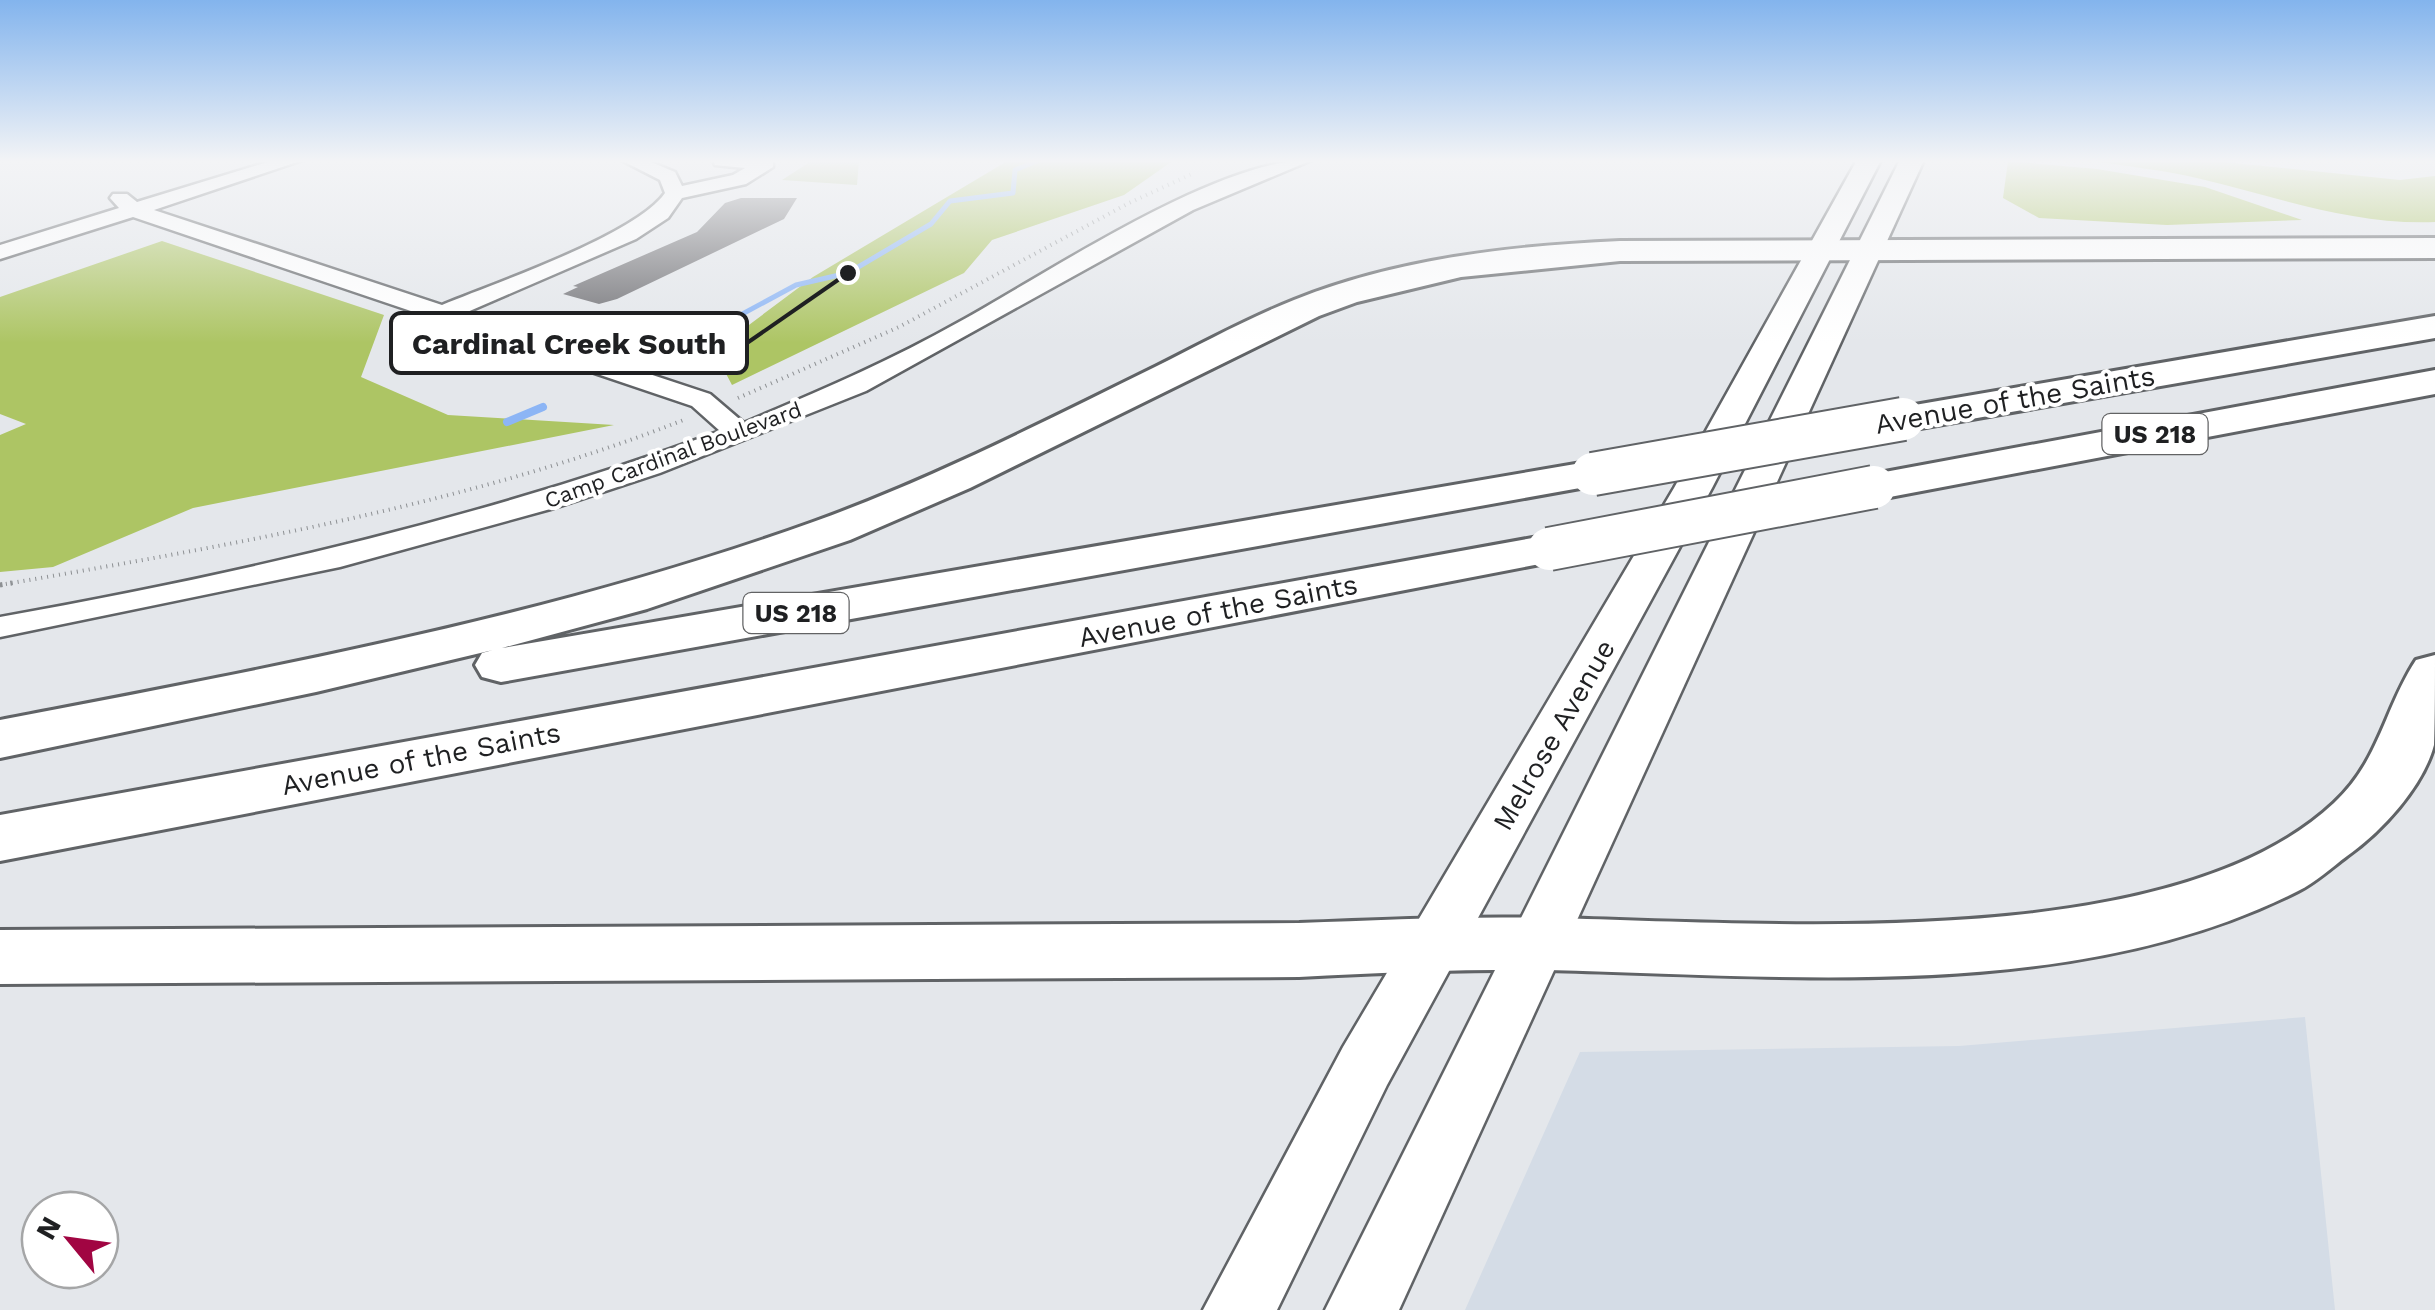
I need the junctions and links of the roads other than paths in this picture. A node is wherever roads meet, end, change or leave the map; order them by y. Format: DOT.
graph roads {
  1 [pos="81,221"];
  2 [pos="176,221"];
  3 [pos="650,221"];
  4 [pos="1125,221"];
  5 [pos="1158,221"];
  6 [pos="1836,221"];
  7 [pos="1883,221"];
  8 [pos="2435,248"];
  9 [pos="1821,249"];
  10 [pos="1870,249"];
  11 [pos="0,252"];
  12 [pos="446,313"];
  13 [pos="2435,327"];
  14 [pos="2435,382"];
  15 [pos="725,421"];
  16 [pos="0,604"];
  17 [pos="0,628"];
  18 [pos="2435,672"];
  19 [pos="0,739"];
  20 [pos="0,753"];
  21 [pos="0,838"];
  22 [pos="1537,944"];
  23 [pos="1433,946"];
  24 [pos="0,957"];
  25 [pos="1239,1310"];
  26 [pos="1361,1310"];
  1 -- 11 [label="street"];
  2 -- 12 [label="street"];
  3 -- 12 [label="street"];
  4 -- 15 [label="street, Camp Cardinal Boulevard"];
  5 -- 15 [label="street, Camp Cardinal Boulevard"];
  6 -- 9 [label="main road, Melrose Avenue"];
  7 -- 10 [label="main road"];
  8 -- 10 [label="highway"];
  9 -- 10 [label="highway"];
  9 -- 19 [label="highway"];
  9 -- 23 [label="main road, Melrose Avenue"];
  10 -- 22 [label="main road"];
  12 -- 15 [label="street"];
  13 -- 20 [label="highway, Avenue of the Saints / US 218, bridge"];
  14 -- 21 [label="highway, Avenue of the Saints / US 218, bridge"];
  15 -- 16 [label="street, Camp Cardinal Boulevard"];
  15 -- 17 [label="street, Camp Cardinal Boulevard"];
  18 -- 22 [label="highway"];
  22 -- 23 [label="highway"];
  22 -- 26 [label="main road"];
  23 -- 24 [label="highway"];
  23 -- 25 [label="main road, Melrose Avenue"];
}
